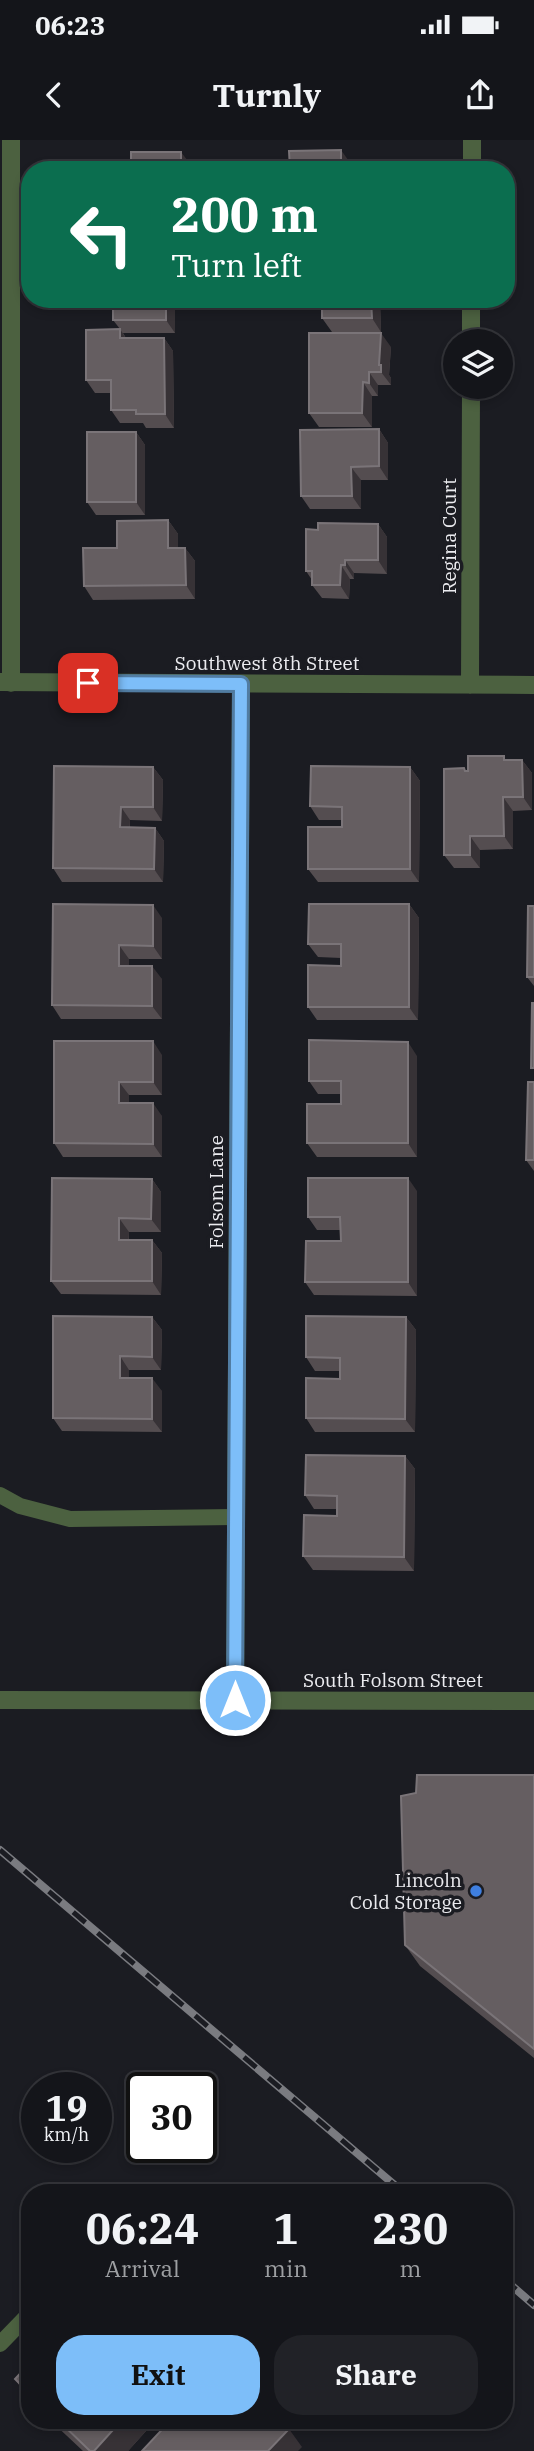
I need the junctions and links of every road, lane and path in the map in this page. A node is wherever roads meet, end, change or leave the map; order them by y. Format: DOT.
graph roads {
  1 [pos="11,140"];
  2 [pos="472,140"];
  3 [pos="472,161"];
  4 [pos="471,308"];
  5 [pos="471,329"];
  6 [pos="471,399"];
  7 [pos="6,682"];
  8 [pos="241,684"];
  9 [pos="470,685"];
  10 [pos="534,685"];
  11 [pos="0,1495"];
  12 [pos="235,1517"];
  13 [pos="0,1700"];
  14 [pos="235,1700"];
  15 [pos="534,1701"];
  16 [pos="21,2322"];
  17 [pos="0,2344"];
  1 -- 7 [label="street"];
  2 -- 3 [label="street"];
  4 -- 5 [label="street"];
  6 -- 9 [label="street, Regina Court"];
  7 -- 8 [label="street, Southwest 8th Street"];
  8 -- 9 [label="street, Southwest 8th Street"];
  8 -- 12 [label="street, Folsom Lane"];
  9 -- 10 [label="street, Southwest 8th Street"];
  11 -- 12 [label="lane"];
  12 -- 14 [label="street, Folsom Lane"];
  13 -- 14 [label="street, South Folsom Street"];
  14 -- 15 [label="street, South Folsom Street"];
  16 -- 17 [label="lane"];
}
